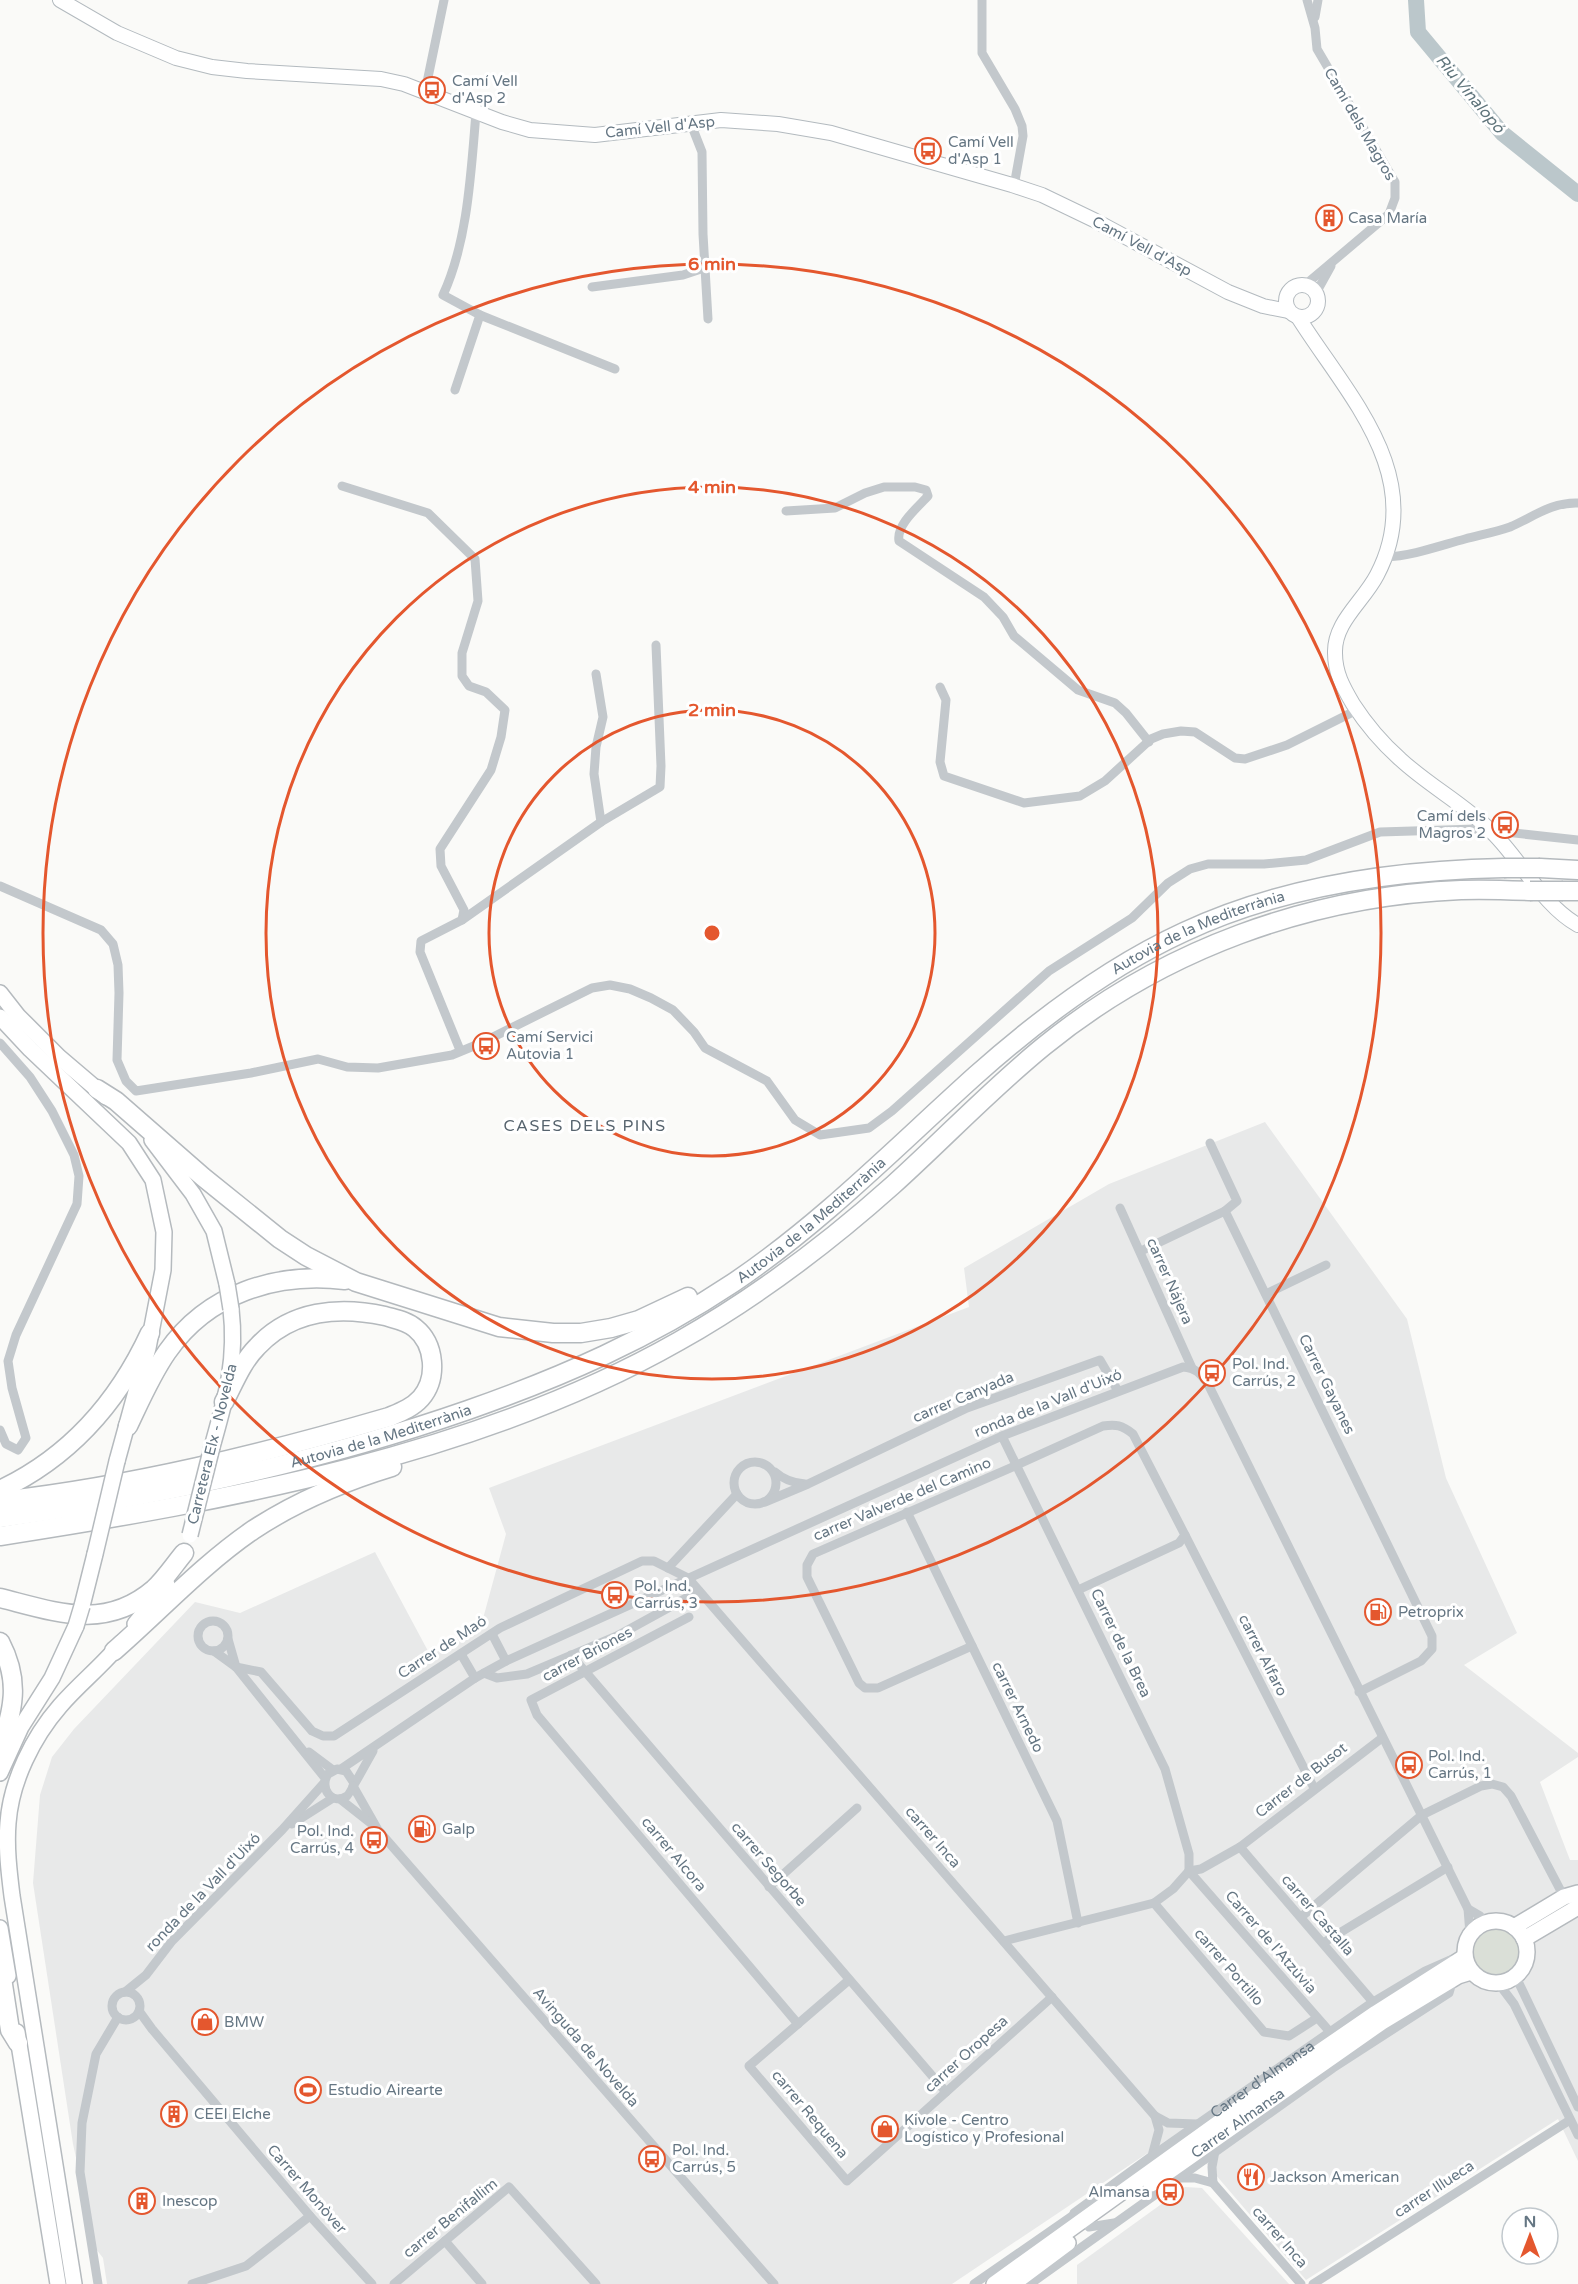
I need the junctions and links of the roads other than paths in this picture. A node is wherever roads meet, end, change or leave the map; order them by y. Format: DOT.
graph roads {
  1 [pos="60,0"];
  2 [pos="444,0"];
  3 [pos="982,0"];
  4 [pos="1307,0"];
  5 [pos="1318,0"];
  6 [pos="1315,28"];
  7 [pos="425,92"];
  8 [pos="477,113"];
  9 [pos="691,124"];
  10 [pos="1014,186"];
  11 [pos="704,267"];
  12 [pos="592,287"];
  13 [pos="1310,289"];
  14 [pos="1287,293"];
  15 [pos="1251,300"];
  16 [pos="1314,312"];
  17 [pos="1293,314"];
  18 [pos="480,315"];
  19 [pos="708,319"];
  20 [pos="1318,347"];
  21 [pos="615,369"];
  22 [pos="455,390"];
  23 [pos="342,486"];
  24 [pos="1578,503"];
  25 [pos="786,511"];
  26 [pos="1385,557"];
  27 [pos="656,645"];
  28 [pos="596,674"];
  29 [pos="940,687"];
  30 [pos="1357,710"];
  31 [pos="1149,742"];
  32 [pos="601,822"];
  33 [pos="1493,832"];
  34 [pos="1578,840"];
  35 [pos="1578,870"];
  36 [pos="0,886"];
  37 [pos="1570,891"];
  38 [pos="462,920"];
  39 [pos="1578,925"];
  40 [pos="0,993"];
  41 [pos="0,1017"];
  42 [pos="0,1043"];
  43 [pos="460,1050"];
  44 [pos="97,1089"];
  45 [pos="1210,1143"];
  46 [pos="1119,1208"];
  47 [pos="1225,1211"];
  48 [pos="1141,1251"];
  49 [pos="772,1254"];
  50 [pos="1326,1265"];
  51 [pos="784,1273"];
  52 [pos="356,1282"];
  53 [pos="1266,1294"];
  54 [pos="150,1333"];
  55 [pos="1192,1368"];
  56 [pos="1118,1391"];
  57 [pos="224,1402"];
  58 [pos="128,1426"];
  59 [pos="0,1430"];
  60 [pos="1002,1436"];
  61 [pos="1017,1466"];
  62 [pos="773,1470"];
  63 [pos="808,1484"];
  64 [pos="0,1490"];
  65 [pos="737,1494"];
  66 [pos="0,1501"];
  67 [pos="765,1502"];
  68 [pos="907,1512"];
  69 [pos="0,1518"];
  70 [pos="1185,1535"];
  71 [pos="0,1536"];
  72 [pos="184,1553"];
  73 [pos="668,1568"];
  74 [pos="688,1578"];
  75 [pos="1078,1590"];
  76 [pos="699,1591"];
  77 [pos="0,1598"];
  78 [pos="689,1617"];
  79 [pos="492,1634"];
  80 [pos="228,1639"];
  81 [pos="0,1641"];
  82 [pos="972,1646"];
  83 [pos="114,1651"];
  84 [pos="214,1651"];
  85 [pos="461,1654"];
  86 [pos="571,1655"];
  87 [pos="506,1661"];
  88 [pos="236,1667"];
  89 [pos="584,1672"];
  90 [pos="479,1676"];
  91 [pos="1359,1692"];
  92 [pos="531,1701"];
  93 [pos="1382,1738"];
  94 [pos="300,1745"];
  95 [pos="375,1747"];
  96 [pos="0,1750"];
  97 [pos="337,1770"];
  98 [pos="0,1773"];
  99 [pos="324,1781"];
  100 [pos="354,1784"];
  101 [pos="1314,1788"];
  102 [pos="336,1798"];
  103 [pos="857,1808"];
  104 [pos="1422,1815"];
  105 [pos="377,1828"];
  106 [pos="282,1830"];
  107 [pos="1240,1847"];
  108 [pos="1448,1867"];
  109 [pos="1189,1872"];
  110 [pos="769,1887"];
  111 [pos="1571,1895"];
  112 [pos="1154,1903"];
  113 [pos="1578,1907"];
  114 [pos="1468,1909"];
  115 [pos="1301,1917"];
  116 [pos="1078,1923"];
  117 [pos="1484,1923"];
  118 [pos="1514,1927"];
  119 [pos="0,1929"];
  120 [pos="1470,1934"];
  121 [pos="1524,1939"];
  122 [pos="1004,1941"];
  123 [pos="1323,1943"];
  124 [pos="1462,1959"];
  125 [pos="0,1965"];
  126 [pos="1471,1972"];
  127 [pos="146,1975"];
  128 [pos="1516,1977"];
  129 [pos="1453,1979"];
  130 [pos="849,1980"];
  131 [pos="1499,1984"];
  132 [pos="125,1992"];
  133 [pos="1052,1997"];
  134 [pos="138,1998"];
  135 [pos="1373,2002"];
  136 [pos="136,2015"];
  137 [pos="118,2017"];
  138 [pos="1317,2018"];
  139 [pos="798,2024"];
  140 [pos="1330,2032"];
  141 [pos="1289,2036"];
  142 [pos="18,2043"];
  143 [pos="946,2092"];
  144 [pos="1578,2107"];
  145 [pos="1155,2116"];
  146 [pos="1570,2120"];
  147 [pos="1199,2124"];
  148 [pos="1578,2136"];
  149 [pos="1215,2151"];
  150 [pos="1152,2156"];
  151 [pos="1176,2178"];
  152 [pos="847,2181"];
  153 [pos="1213,2183"];
  154 [pos="1098,2209"];
  155 [pos="1074,2213"];
  156 [pos="310,2216"];
  157 [pos="1117,2223"];
  158 [pos="1089,2227"];
  159 [pos="445,2241"];
  160 [pos="58,2284"];
  161 [pos="74,2284"];
  162 [pos="98,2284"];
  163 [pos="192,2284"];
  164 [pos="372,2284"];
  165 [pos="393,2284"];
  166 [pos="482,2284"];
  167 [pos="596,2284"];
  168 [pos="774,2284"];
  169 [pos="974,2284"];
  170 [pos="994,2284"];
  171 [pos="1013,2284"];
  172 [pos="1030,2284"];
  173 [pos="1301,2284"];
  174 [pos="1313,2284"];
  1 -- 7 [label="street, Camí Vell d'Asp"];
  2 -- 7 [label="street"];
  3 -- 10 [label="street"];
  4 -- 6 [label="street, Camí dels Magros"];
  5 -- 6 [label="street"];
  6 -- 13 [label="street, Camí dels Magros"];
  7 -- 8 [label="street, Camí Vell d'Asp"];
  8 -- 9 [label="street, Camí Vell d'Asp"];
  8 -- 18 [label="street"];
  9 -- 10 [label="street, Camí Vell d'Asp"];
  9 -- 11 [label="street"];
  10 -- 15 [label="street, Camí Vell d'Asp"];
  11 -- 12 [label="street"];
  11 -- 19 [label="street"];
  13 -- 14 [label="street"];
  13 -- 16 [label="street"];
  14 -- 15 [label="street"];
  14 -- 17 [label="street"];
  15 -- 17 [label="street, Camí Vell d'Asp"];
  16 -- 17 [label="street"];
  16 -- 20 [label="street"];
  17 -- 20 [label="street"];
  18 -- 21 [label="street"];
  18 -- 22 [label="street"];
  20 -- 26 [label="street"];
  23 -- 38 [label="street"];
  24 -- 26 [label="street"];
  25 -- 31 [label="street"];
  26 -- 30 [label="street"];
  27 -- 32 [label="street"];
  28 -- 32 [label="street"];
  29 -- 31 [label="street"];
  30 -- 31 [label="street"];
  30 -- 33 [label="street"];
  32 -- 38 [label="street"];
  33 -- 34 [label="street"];
  33 -- 39 [label="street"];
  33 -- 43 [label="street"];
  35 -- 49 [label="highway, Autovia de la Mediterrània, bridge"];
  36 -- 43 [label="street"];
  37 -- 51 [label="highway, Autovia de la Mediterrània, bridge"];
  38 -- 43 [label="street"];
  40 -- 44 [label="main road, Carretera Elx - Novelda"];
  41 -- 54 [label="main road"];
  42 -- 59 [label="street"];
  44 -- 52 [label="highway"];
  44 -- 57 [label="main road, Carretera Elx - Novelda, bridge"];
  45 -- 47 [label="street"];
  46 -- 48 [label="street, carrer Nájera"];
  47 -- 48 [label="street"];
  47 -- 53 [label="street, Carrer Gayanes"];
  48 -- 55 [label="street, carrer Nájera"];
  49 -- 52 [label="highway"];
  49 -- 69 [label="highway, Autovia de la Mediterrània"];
  50 -- 53 [label="street"];
  51 -- 71 [label="highway, Autovia de la Mediterrània"];
  51 -- 83 [label="highway"];
  52 -- 58 [label="highway"];
  53 -- 91 [label="street, Carrer Gayanes"];
  54 -- 58 [label="main road"];
  54 -- 64 [label="highway"];
  55 -- 56 [label="street, ronda de la Vall d'Uixó"];
  55 -- 91 [label="street"];
  56 -- 60 [label="street, ronda de la Vall d'Uixó"];
  56 -- 63 [label="street, carrer Canyada"];
  57 -- 66 [label="highway"];
  57 -- 72 [label="main road, Carretera Elx - Novelda, bridge"];
  58 -- 98 [label="main road, bridge"];
  60 -- 61 [label="street, Carrer de la Brea"];
  60 -- 74 [label="street, ronda de la Vall d'Uixó"];
  61 -- 68 [label="street, carrer Valverde del Camino"];
  61 -- 70 [label="street, carrer Valverde del Camino"];
  61 -- 75 [label="street, Carrer de la Brea"];
  62 -- 63 [label="street"];
  62 -- 65 [label="street"];
  62 -- 67 [label="street"];
  63 -- 67 [label="street, carrer Canyada"];
  65 -- 67 [label="street"];
  65 -- 73 [label="street"];
  68 -- 82 [label="street, carrer Arnedo"];
  68 -- 82 [label="street, carrer Valverde del Camino"];
  70 -- 75 [label="street"];
  70 -- 101 [label="street, carrer Alfaro"];
  72 -- 77 [label="highway"];
  72 -- 83 [label="main road, Carretera Elx - Novelda"];
  73 -- 74 [label="street, Carrer de Maó"];
  73 -- 79 [label="street, Carrer de Maó"];
  74 -- 76 [label="street, carrer Inca"];
  74 -- 87 [label="street, ronda de la Vall d'Uixó"];
  75 -- 109 [label="street, Carrer de la Brea"];
  76 -- 86 [label="street"];
  76 -- 122 [label="street, carrer Inca"];
  78 -- 89 [label="street, carrer Briones"];
  79 -- 85 [label="street, Carrer de Maó"];
  79 -- 87 [label="street"];
  80 -- 84 [label="street"];
  80 -- 84 [label="street"];
  80 -- 88 [label="street"];
  81 -- 96 [label="highway"];
  82 -- 116 [label="street, carrer Arnedo"];
  83 -- 161 [label="main road, Carretera Elx - Novelda"];
  84 -- 88 [label="street"];
  85 -- 88 [label="street, Carrer de Maó"];
  85 -- 90 [label="street"];
  86 -- 89 [label="street, carrer Segorbe"];
  86 -- 90 [label="street"];
  87 -- 90 [label="street, ronda de la Vall d'Uixó"];
  88 -- 94 [label="street"];
  89 -- 92 [label="street, carrer Briones"];
  89 -- 110 [label="street, carrer Segorbe"];
  90 -- 95 [label="street, ronda de la Vall d'Uixó"];
  91 -- 93 [label="street"];
  92 -- 139 [label="street, carrer Alcora"];
  93 -- 101 [label="street, Carrer de Busot"];
  93 -- 104 [label="street"];
  94 -- 97 [label="street"];
  94 -- 99 [label="street"];
  95 -- 97 [label="street, ronda de la Vall d'Uixó"];
  95 -- 100 [label="street, ronda de la Vall d'Uixó"];
  97 -- 99 [label="street"];
  97 -- 100 [label="street"];
  99 -- 102 [label="street"];
  99 -- 106 [label="street, ronda de la Vall d'Uixó"];
  100 -- 102 [label="street"];
  100 -- 105 [label="street"];
  101 -- 107 [label="street, Carrer de Busot"];
  102 -- 105 [label="street"];
  102 -- 106 [label="street, ronda de la Vall d'Uixó"];
  103 -- 110 [label="street"];
  104 -- 108 [label="street"];
  104 -- 111 [label="street"];
  104 -- 115 [label="street"];
  105 -- 168 [label="street, Avinguda de Novelda"];
  106 -- 127 [label="street, ronda de la Vall d'Uixó"];
  107 -- 109 [label="street"];
  107 -- 115 [label="street, carrer Castalla"];
  108 -- 114 [label="street"];
  108 -- 123 [label="street"];
  109 -- 112 [label="street"];
  109 -- 138 [label="street, Carrer de l'Atzúvia"];
  110 -- 130 [label="street, carrer Segorbe"];
  111 -- 118 [label="main road"];
  112 -- 116 [label="street"];
  112 -- 141 [label="street, carrer Portillo"];
  113 -- 121 [label="main road"];
  114 -- 117 [label="street"];
  114 -- 120 [label="street"];
  115 -- 123 [label="street, carrer Castalla"];
  116 -- 122 [label="street"];
  117 -- 118 [label="main road"];
  117 -- 120 [label="main road"];
  118 -- 121 [label="main road"];
  119 -- 142 [label="main road"];
  120 -- 124 [label="main road"];
  121 -- 128 [label="main road"];
  122 -- 133 [label="street, carrer Inca"];
  123 -- 135 [label="street, carrer Castalla"];
  124 -- 126 [label="main road"];
  124 -- 135 [label="street, Carrer d'Almansa"];
  124 -- 154 [label="main road, Carrer d'Almansa"];
  125 -- 142 [label="highway"];
  126 -- 129 [label="main road, Carrer Almansa"];
  126 -- 131 [label="main road"];
  127 -- 132 [label="street, ronda de la Vall d'Uixó"];
  127 -- 134 [label="street, ronda de la Vall d'Uixó"];
  128 -- 131 [label="main road"];
  128 -- 144 [label="street"];
  129 -- 149 [label="street, Carrer d'Almansa"];
  129 -- 158 [label="main road, Carrer Almansa"];
  130 -- 139 [label="street"];
  130 -- 143 [label="street, carrer Segorbe"];
  131 -- 146 [label="street"];
  132 -- 134 [label="street"];
  132 -- 137 [label="street"];
  133 -- 143 [label="street, carrer Oropesa"];
  133 -- 145 [label="street, carrer Inca"];
  134 -- 136 [label="street"];
  135 -- 140 [label="street, Carrer d'Almansa"];
  136 -- 137 [label="street"];
  136 -- 156 [label="street, Carrer Monòver"];
  137 -- 162 [label="street"];
  138 -- 140 [label="street, Carrer de l'Atzúvia"];
  138 -- 141 [label="street, Carrer d'Almansa"];
  139 -- 152 [label="street, carrer Requena"];
  140 -- 147 [label="street, Carrer d'Almansa"];
  142 -- 160 [label="main road"];
  143 -- 152 [label="street, carrer Oropesa"];
  145 -- 147 [label="street"];
  145 -- 150 [label="street"];
  146 -- 148 [label="street"];
  146 -- 174 [label="street, carrer Illueca"];
  147 -- 150 [label="street, Carrer d'Almansa"];
  149 -- 151 [label="street, Carrer d'Almansa"];
  149 -- 153 [label="street"];
  150 -- 155 [label="street, Carrer d'Almansa"];
  151 -- 153 [label="street"];
  151 -- 157 [label="street, Carrer d'Almansa"];
  153 -- 173 [label="street, carrer Inca"];
  154 -- 155 [label="street, Carrer d'Almansa"];
  154 -- 170 [label="main road, Carrer d'Almansa"];
  155 -- 169 [label="street, Carrer d'Almansa"];
  156 -- 163 [label="street"];
  156 -- 164 [label="street, Carrer Monòver"];
  157 -- 158 [label="street, Carrer d'Almansa"];
  157 -- 172 [label="street, Carrer d'Almansa"];
  158 -- 171 [label="main road, Carrer Almansa"];
  159 -- 165 [label="street, carrer Benifallim"];
  159 -- 166 [label="street"];
  159 -- 167 [label="street, carrer Benifallim"];
}
